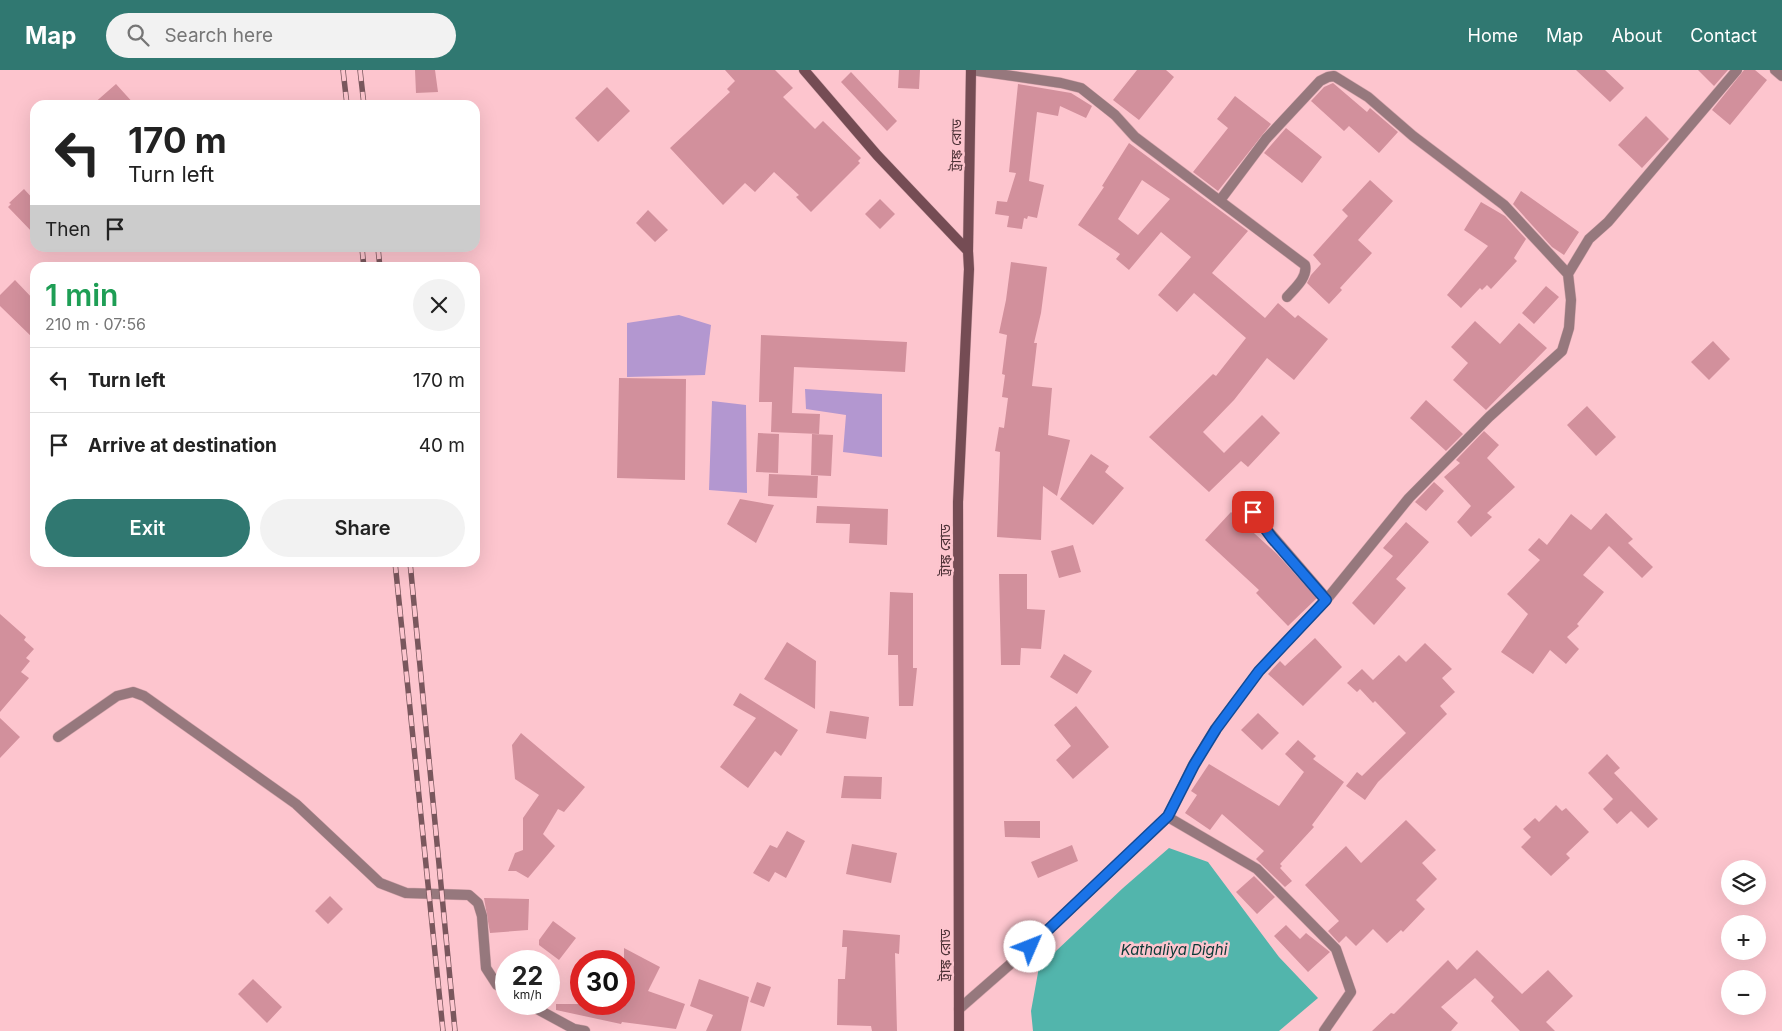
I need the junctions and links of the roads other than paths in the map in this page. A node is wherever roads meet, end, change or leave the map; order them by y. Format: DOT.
graph roads {
  1 [pos="804,70"];
  2 [pos="971,70"];
  3 [pos="1736,70"];
  4 [pos="1775,70"];
  5 [pos="1782,76"];
  6 [pos="1221,199"];
  7 [pos="968,251"];
  8 [pos="1568,274"];
  9 [pos="1287,297"];
  10 [pos="1246,505"];
  11 [pos="1326,600"];
  12 [pos="58,737"];
  13 [pos="1168,816"];
  14 [pos="495,983"];
  15 [pos="959,1009"];
  16 [pos="548,1015"];
  17 [pos="585,1031"];
  18 [pos="959,1031"];
  19 [pos="1324,1031"];
  1 -- 7 [label="main road"];
  2 -- 6 [label="street"];
  2 -- 7 [label="main road, ট্রাঙ্ক রোড"];
  3 -- 8 [label="street"];
  4 -- 5 [label="street"];
  6 -- 8 [label="street"];
  6 -- 9 [label="street"];
  7 -- 15 [label="main road, ট্রাঙ্ক রোড"];
  8 -- 11 [label="street"];
  10 -- 11 [label="street"];
  11 -- 13 [label="street"];
  12 -- 14 [label="street"];
  13 -- 15 [label="street"];
  13 -- 19 [label="street"];
  15 -- 18 [label="main road, ট্রাঙ্ক রোড"];
  16 -- 17 [label="street"];
}
